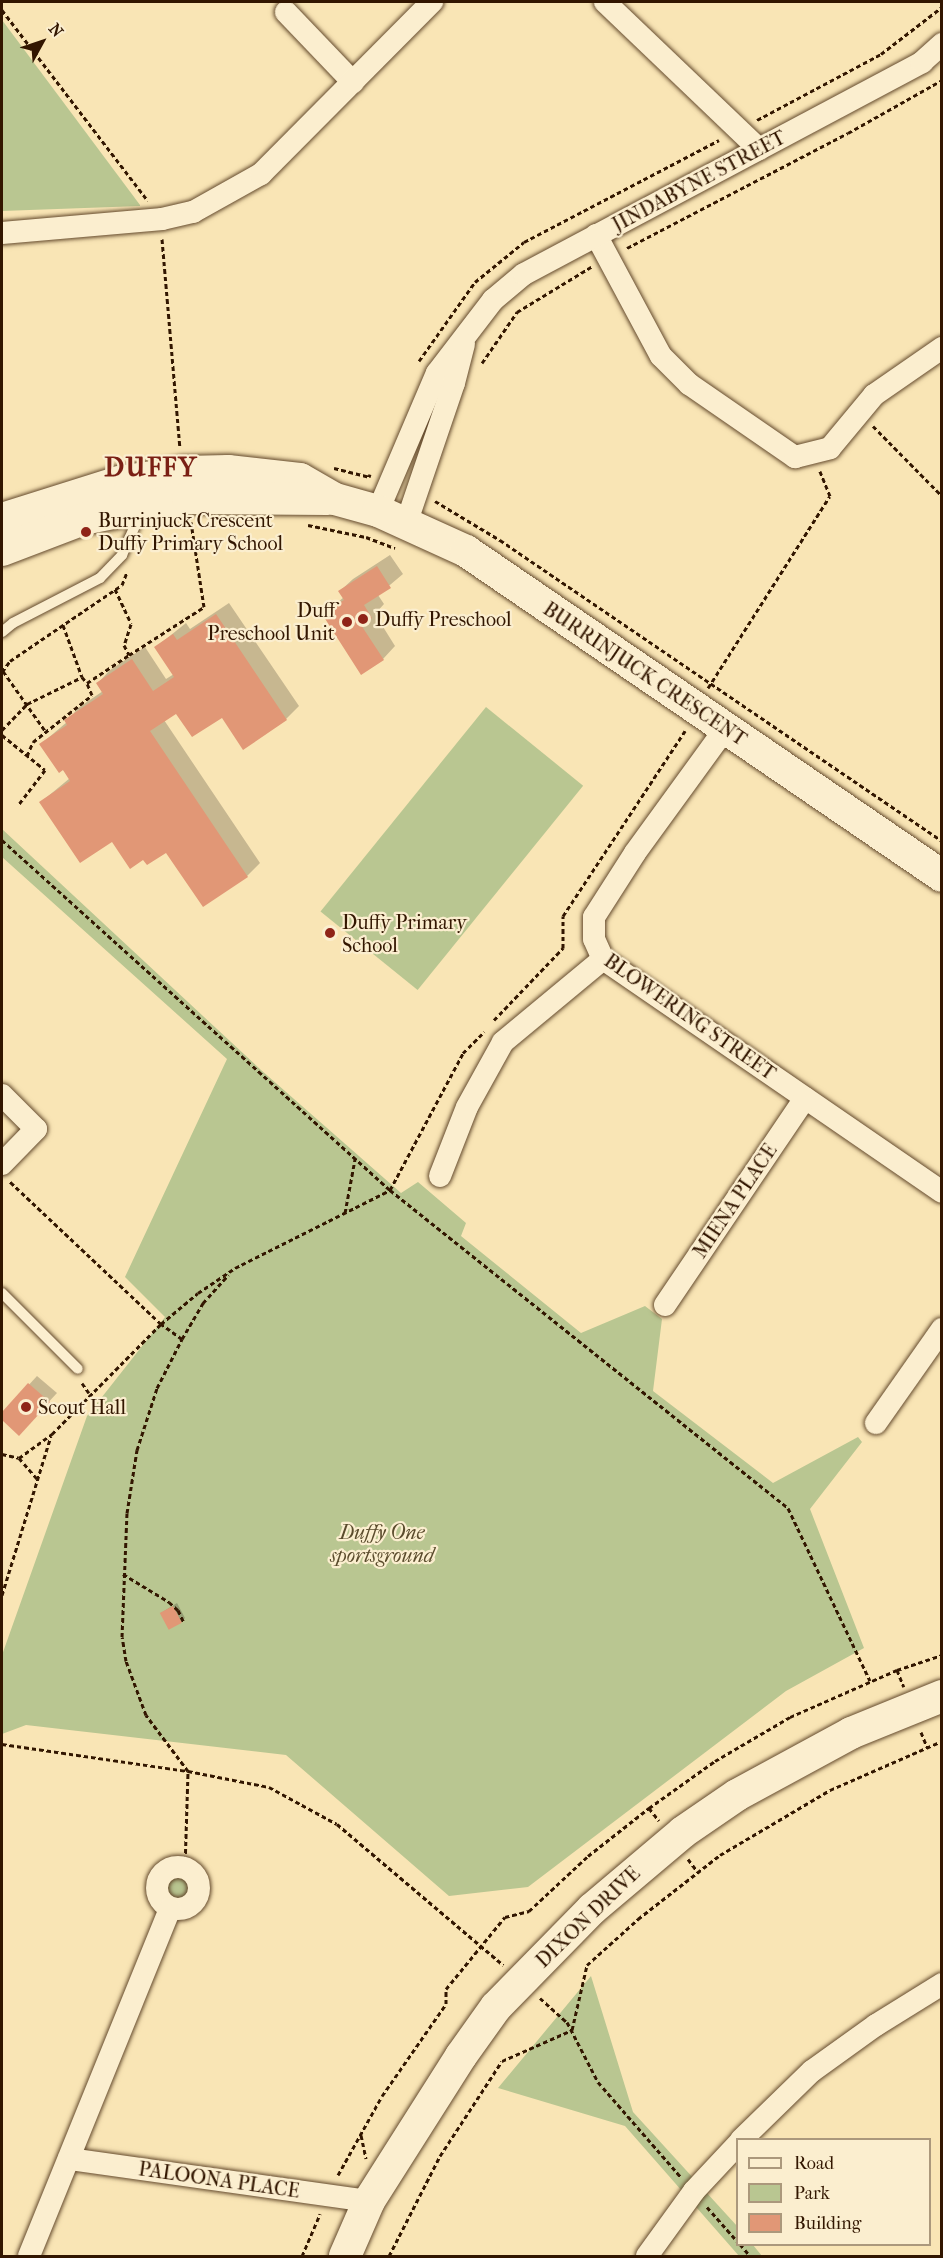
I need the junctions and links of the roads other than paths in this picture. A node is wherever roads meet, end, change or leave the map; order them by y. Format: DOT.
graph roads {
  1 [pos="432,2"];
  2 [pos="606,2"];
  3 [pos="286,12"];
  4 [pos="942,44"];
  5 [pos="353,82"];
  6 [pos="759,149"];
  7 [pos="2,233"];
  8 [pos="596,235"];
  9 [pos="467,331"];
  10 [pos="942,348"];
  11 [pos="128,495"];
  12 [pos="378,511"];
  13 [pos="2,519"];
  14 [pos="406,538"];
  15 [pos="2,550"];
  16 [pos="2,632"];
  17 [pos="725,729"];
  18 [pos="942,876"];
  19 [pos="603,960"];
  20 [pos="2,1095"];
  21 [pos="805,1098"];
  22 [pos="2,1164"];
  23 [pos="440,1176"];
  24 [pos="942,1192"];
  25 [pos="2,1293"];
  26 [pos="665,1305"];
  27 [pos="942,1329"];
  28 [pos="78,1369"];
  29 [pos="876,1423"];
  30 [pos="942,1696"];
  31 [pos="170,1908"];
  32 [pos="942,1984"];
  33 [pos="742,2138"];
  34 [pos="736,2146"];
  35 [pos="69,2159"];
  36 [pos="369,2201"];
  37 [pos="29,2256"];
  38 [pos="345,2256"];
  39 [pos="647,2256"];
  1 -- 5 [label="street"];
  2 -- 6 [label="street"];
  3 -- 5 [label="street"];
  4 -- 6 [label="street, JINDABYNE STREET"];
  5 -- 7 [label="street"];
  6 -- 8 [label="street, JINDABYNE STREET"];
  8 -- 9 [label="street, JINDABYNE STREET"];
  8 -- 10 [label="street"];
  9 -- 12 [label="street, JINDABYNE STREET"];
  9 -- 14 [label="street, JINDABYNE STREET"];
  11 -- 12 [label="street, BURRINJUCK CRESCENT"];
  11 -- 13 [label="street, BURRINJUCK CRESCENT"];
  11 -- 15 [label="street, BURRINJUCK CRESCENT"];
  11 -- 16 [label="lane"];
  12 -- 14 [label="street, BURRINJUCK CRESCENT"];
  14 -- 17 [label="street, BURRINJUCK CRESCENT"];
  17 -- 18 [label="street, BURRINJUCK CRESCENT"];
  17 -- 19 [label="street, BLOWERING STREET"];
  19 -- 21 [label="street, BLOWERING STREET"];
  19 -- 23 [label="street"];
  20 -- 22 [label="street"];
  21 -- 24 [label="street, BLOWERING STREET"];
  21 -- 26 [label="street, MIENA PLACE"];
  25 -- 28 [label="lane"];
  27 -- 29 [label="street"];
  30 -- 36 [label="street, DIXON DRIVE"];
  31 -- 31 [label="street"];
  31 -- 35 [label="street"];
  32 -- 33 [label="street"];
  34 -- 39 [label="street"];
  35 -- 36 [label="street, PALOONA PLACE"];
  35 -- 37 [label="street"];
  36 -- 38 [label="street, DIXON DRIVE"];
}
